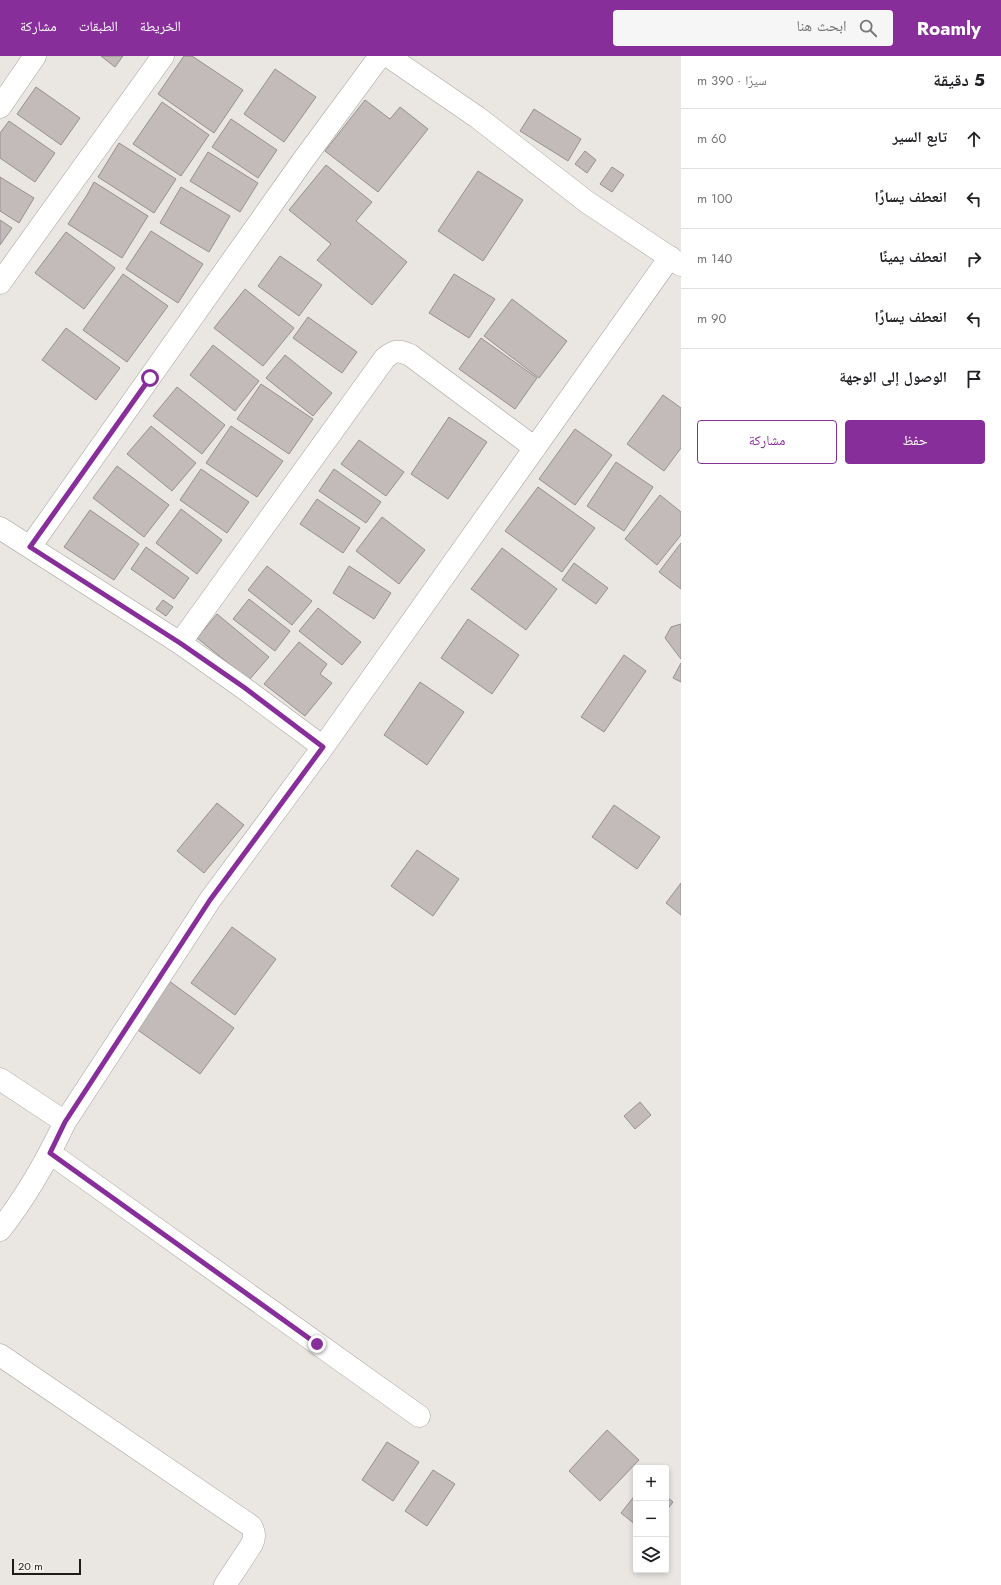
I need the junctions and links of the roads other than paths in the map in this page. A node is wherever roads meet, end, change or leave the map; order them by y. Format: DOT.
graph roads {
  1 [pos="36,56"];
  2 [pos="163,56"];
  3 [pos="380,56"];
  4 [pos="388,56"];
  5 [pos="410,62"];
  6 [pos="0,107"];
  7 [pos="675,261"];
  8 [pos="0,283"];
  9 [pos="535,448"];
  10 [pos="0,528"];
  11 [pos="30,547"];
  12 [pos="180,643"];
  13 [pos="323,747"];
  14 [pos="0,1079"];
  15 [pos="65,1122"];
  16 [pos="50,1153"];
  17 [pos="0,1230"];
  18 [pos="0,1355"];
  19 [pos="419,1416"];
  20 [pos="225,1585"];
  1 -- 6 [label="street"];
  2 -- 8 [label="street"];
  3 -- 11 [label="street"];
  4 -- 5 [label="street"];
  5 -- 7 [label="street"];
  7 -- 9 [label="street"];
  9 -- 12 [label="street"];
  9 -- 13 [label="street"];
  10 -- 11 [label="street"];
  11 -- 12 [label="street"];
  12 -- 13 [label="street"];
  13 -- 15 [label="street"];
  14 -- 15 [label="street"];
  15 -- 16 [label="street"];
  16 -- 17 [label="street"];
  16 -- 19 [label="street"];
  18 -- 20 [label="street"];
}
